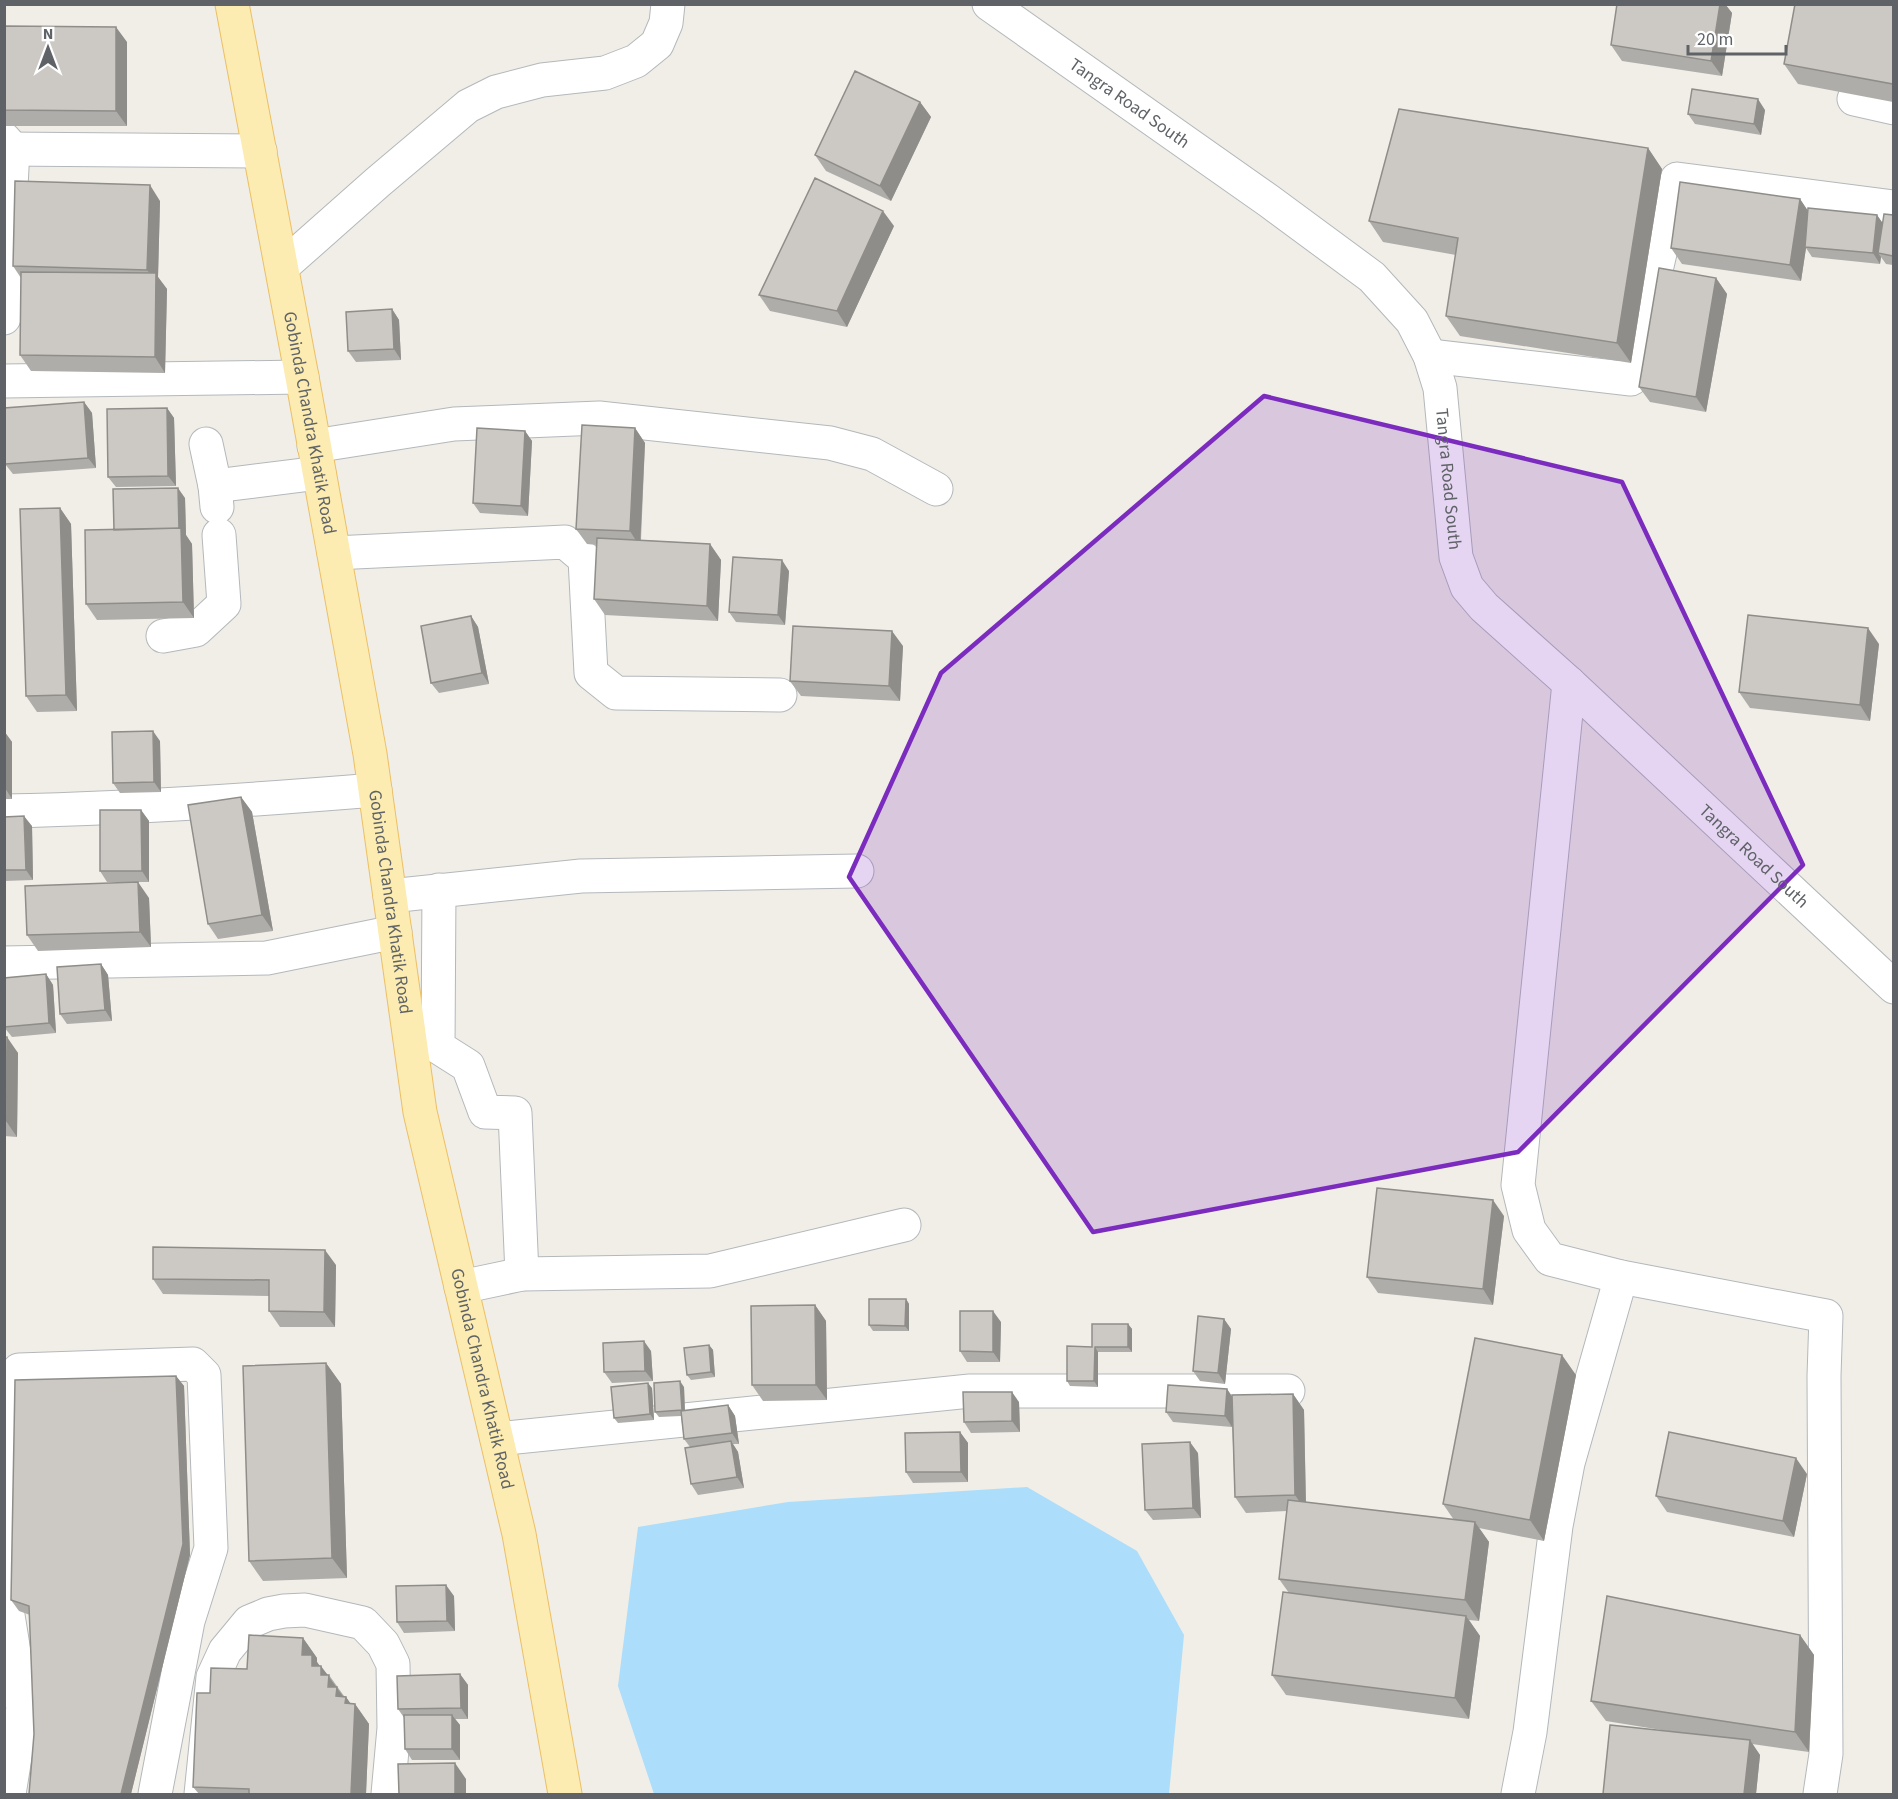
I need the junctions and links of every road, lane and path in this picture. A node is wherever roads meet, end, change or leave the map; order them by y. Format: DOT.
graph roads {
  1 [pos="232,4"];
  2 [pos="668,4"];
  3 [pos="989,4"];
  4 [pos="1854,99"];
  5 [pos="1893,108"];
  6 [pos="7,145"];
  7 [pos="260,152"];
  8 [pos="1893,207"];
  9 [pos="282,267"];
  10 [pos="4,318"];
  11 [pos="1430,356"];
  12 [pos="302,378"];
  13 [pos="4,381"];
  14 [pos="206,444"];
  15 [pos="317,459"];
  16 [pos="936,489"];
  17 [pos="217,510"];
  18 [pos="334,553"];
  19 [pos="164,636"];
  20 [pos="1569,683"];
  21 [pos="780,695"];
  22 [pos="375,790"];
  23 [pos="4,811"];
  24 [pos="857,871"];
  25 [pos="439,890"];
  26 [pos="390,896"];
  27 [pos="395,932"];
  28 [pos="4,963"];
  29 [pos="1893,987"];
  30 [pos="904,1225"];
  31 [pos="522,1274"];
  32 [pos="1621,1277"];
  33 [pos="461,1287"];
  34 [pos="1288,1391"];
  35 [pos="497,1439"];
  36 [pos="9,1794"];
  37 [pos="155,1794"];
  38 [pos="201,1794"];
  39 [pos="388,1794"];
  40 [pos="565,1794"];
  41 [pos="1518,1794"];
  42 [pos="1820,1794"];
  1 -- 7 [label="main road, Gobinda Chandra Khatik Road"];
  2 -- 9 [label="street"];
  3 -- 11 [label="street, Tangra Road South"];
  4 -- 5 [label="street"];
  6 -- 7 [label="street"];
  6 -- 10 [label="street"];
  7 -- 9 [label="main road, Gobinda Chandra Khatik Road"];
  8 -- 11 [label="street"];
  9 -- 12 [label="main road, Gobinda Chandra Khatik Road"];
  11 -- 20 [label="street, Tangra Road South"];
  12 -- 13 [label="street"];
  12 -- 15 [label="main road, Gobinda Chandra Khatik Road"];
  14 -- 17 [label="street"];
  15 -- 16 [label="street"];
  15 -- 17 [label="street"];
  15 -- 18 [label="main road, Gobinda Chandra Khatik Road"];
  17 -- 19 [label="street"];
  18 -- 21 [label="street"];
  18 -- 22 [label="main road, Gobinda Chandra Khatik Road"];
  20 -- 29 [label="street, Tangra Road South"];
  20 -- 32 [label="street"];
  22 -- 23 [label="street"];
  22 -- 26 [label="main road, Gobinda Chandra Khatik Road"];
  24 -- 25 [label="street"];
  25 -- 26 [label="street"];
  25 -- 31 [label="street"];
  26 -- 27 [label="main road, Gobinda Chandra Khatik Road"];
  27 -- 28 [label="street"];
  27 -- 33 [label="main road, Gobinda Chandra Khatik Road"];
  30 -- 31 [label="street"];
  31 -- 33 [label="street"];
  32 -- 41 [label="street"];
  32 -- 42 [label="street"];
  33 -- 35 [label="main road, Gobinda Chandra Khatik Road"];
  34 -- 35 [label="street"];
  35 -- 40 [label="main road, Gobinda Chandra Khatik Road"];
  36 -- 37 [label="street"];
  38 -- 39 [label="street"];
}
